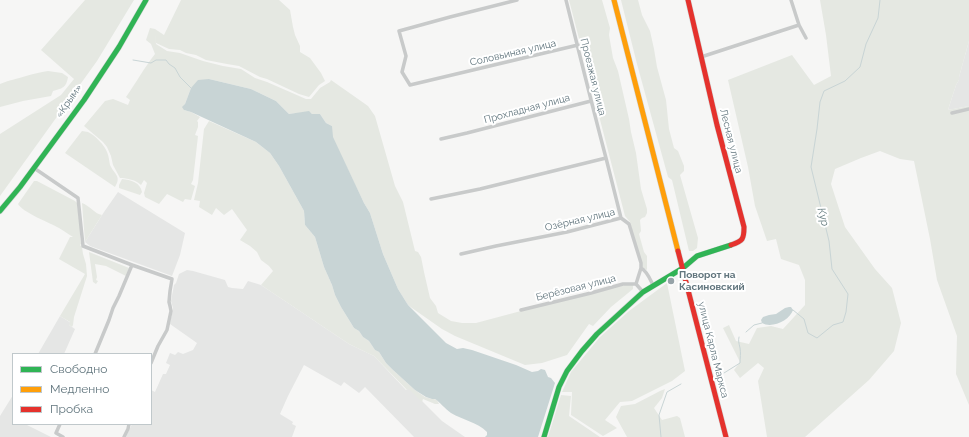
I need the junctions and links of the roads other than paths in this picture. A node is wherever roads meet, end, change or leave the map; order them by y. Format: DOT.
graph roads {
  1 [pos="145,0"];
  2 [pos="517,0"];
  3 [pos="566,0"];
  4 [pos="614,0"];
  5 [pos="688,0"];
  6 [pos="791,0"];
  7 [pos="799,25"];
  8 [pos="806,38"];
  9 [pos="578,45"];
  10 [pos="701,57"];
  11 [pos="590,101"];
  12 [pos="969,109"];
  13 [pos="952,113"];
  14 [pos="442,139"];
  15 [pos="606,158"];
  16 [pos="34,168"];
  17 [pos="431,199"];
  18 [pos="0,206"];
  19 [pos="0,210"];
  20 [pos="622,218"];
  21 [pos="461,254"];
  22 [pos="132,265"];
  23 [pos="641,268"];
  24 [pos="683,268"];
  25 [pos="636,284"];
  26 [pos="653,285"];
  27 [pos="643,292"];
  28 [pos="521,310"];
  29 [pos="95,353"];
  30 [pos="152,361"];
  31 [pos="60,425"];
  32 [pos="129,425"];
  33 [pos="64,437"];
  34 [pos="124,437"];
  35 [pos="544,437"];
  36 [pos="726,437"];
  1 -- 16 [label="main road"];
  1 -- 18 [label="main road, «Крым»"];
  2 -- 9 [label="street, Соловьиная улица"];
  3 -- 9 [label="street, Проезжая улица"];
  4 -- 24 [label="main road, улица Карла Маркса"];
  5 -- 10 [label="main road, Лесная улица"];
  6 -- 7 [label="street"];
  7 -- 8 [label="street"];
  7 -- 10 [label="street"];
  9 -- 11 [label="street, Проезжая улица"];
  10 -- 24 [label="main road, Лесная улица"];
  11 -- 14 [label="street, Прохладная улица"];
  11 -- 15 [label="street, Проезжая улица"];
  12 -- 13 [label="street"];
  15 -- 17 [label="street"];
  15 -- 20 [label="street, Проезжая улица"];
  16 -- 19 [label="main road"];
  16 -- 22 [label="street"];
  20 -- 21 [label="street, Озёрная улица"];
  20 -- 23 [label="street, Озёрная улица"];
  22 -- 29 [label="street"];
  22 -- 30 [label="street"];
  23 -- 25 [label="street"];
  23 -- 26 [label="street"];
  24 -- 26 [label="main road"];
  24 -- 36 [label="main road, улица Карла Маркса"];
  25 -- 27 [label="street"];
  25 -- 28 [label="street, Берёзовая улица"];
  26 -- 27 [label="main road"];
  27 -- 35 [label="main road"];
  31 -- 33 [label="street"];
  32 -- 34 [label="street"];
}
